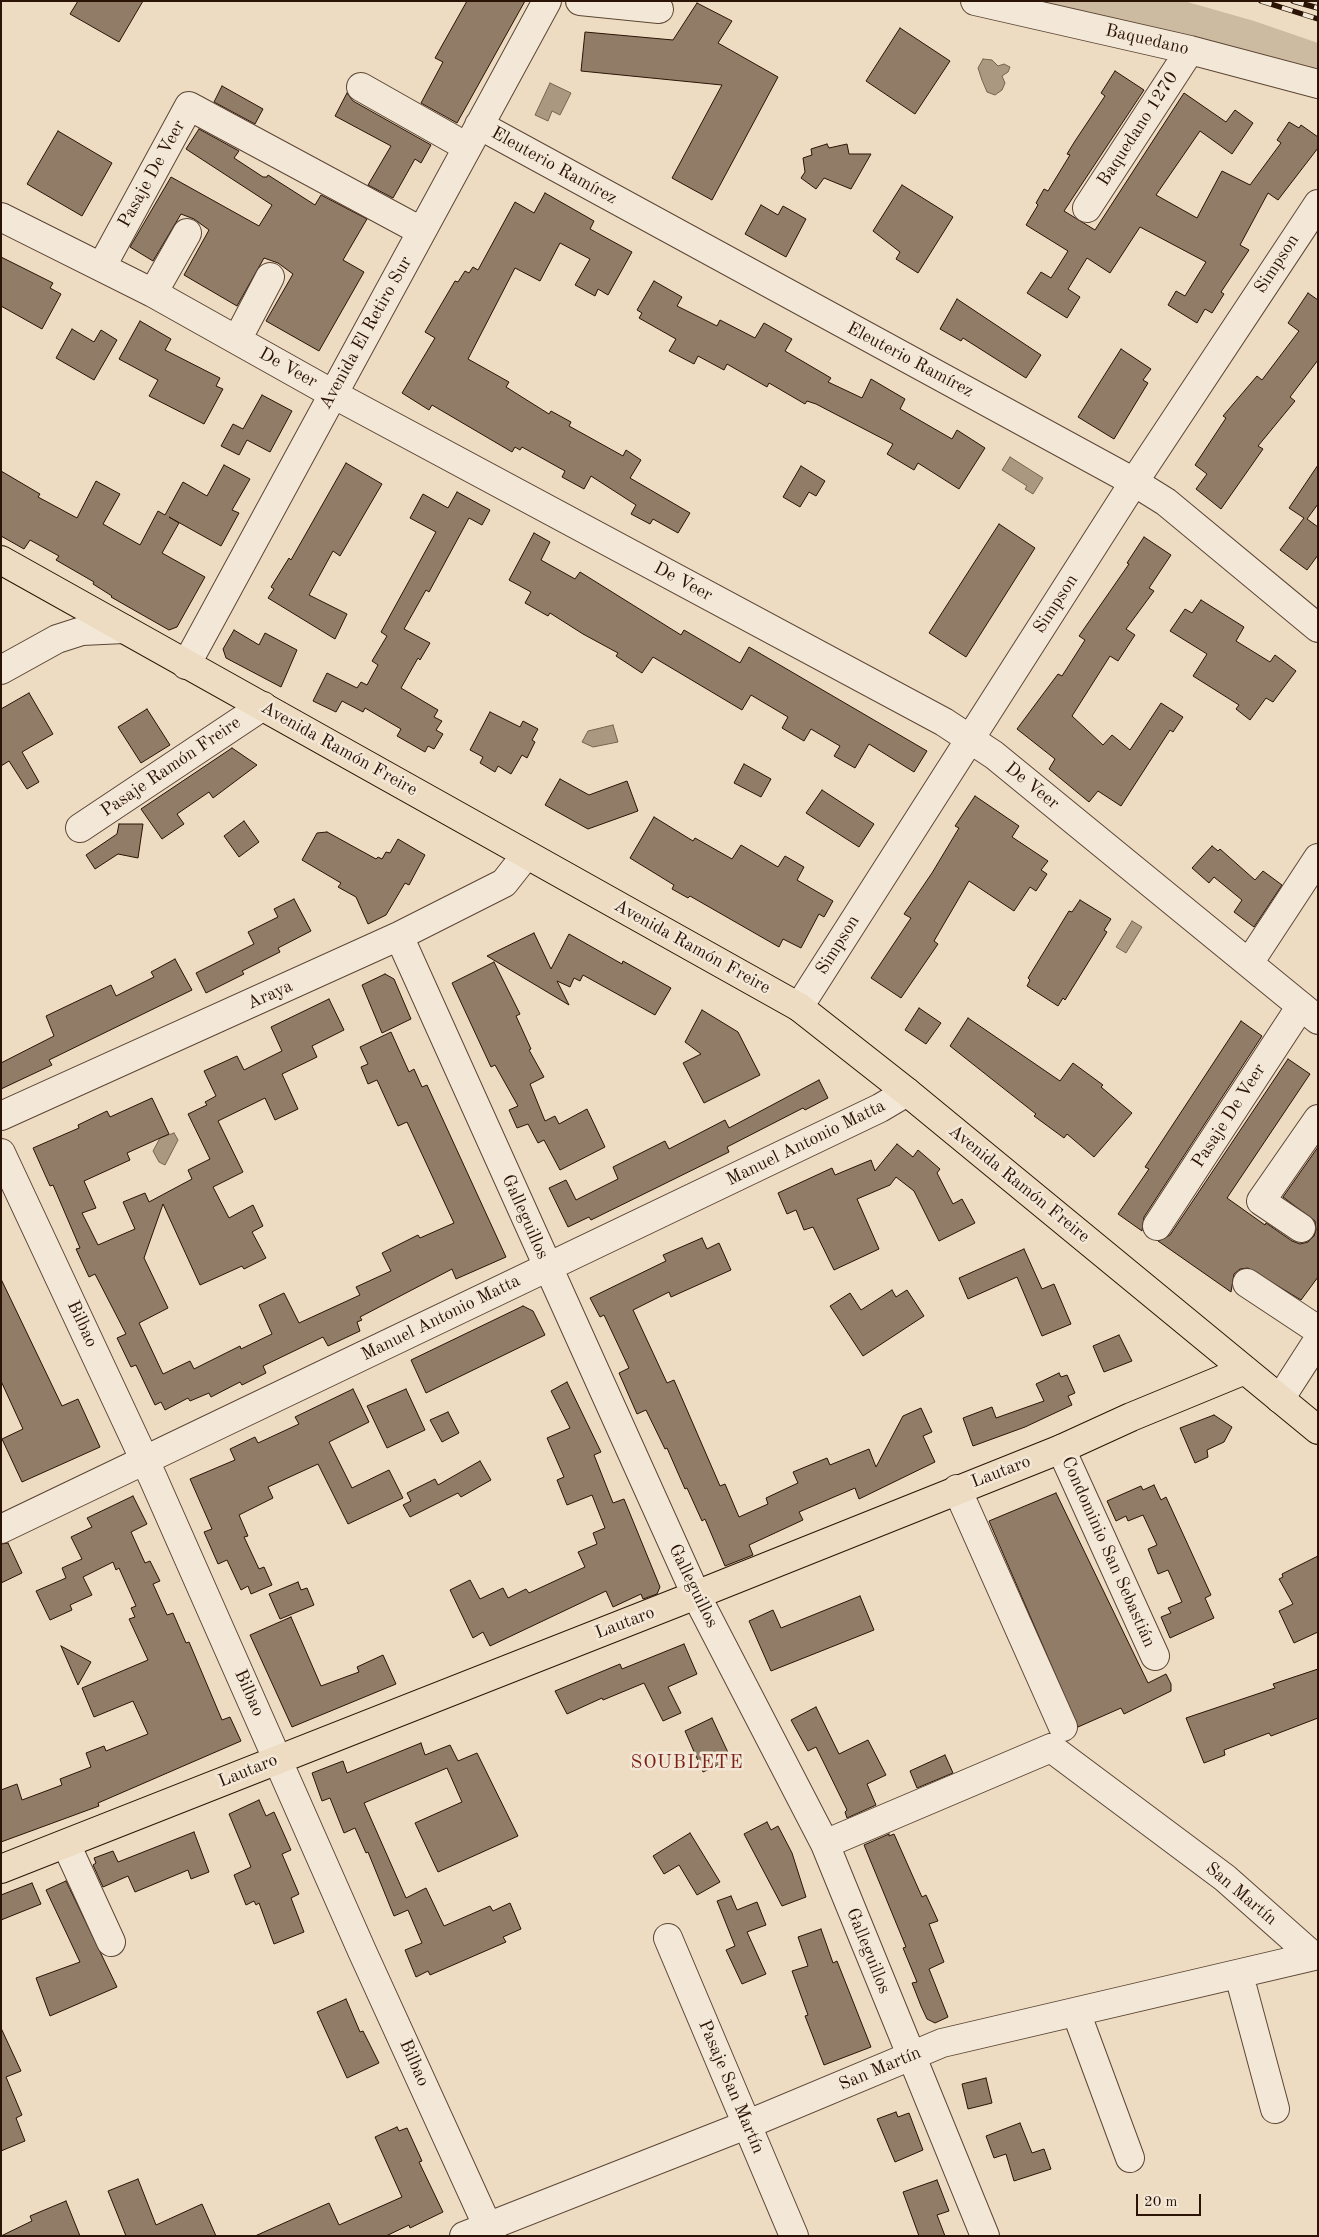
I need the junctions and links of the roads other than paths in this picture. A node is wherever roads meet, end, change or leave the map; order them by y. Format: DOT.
graph roads {
  1 [pos="547,1"];
  2 [pos="580,1"];
  3 [pos="975,1"];
  4 [pos="659,9"];
  5 [pos="1190,50"];
  6 [pos="1318,84"];
  7 [pos="361,87"];
  8 [pos="473,136"];
  9 [pos="1318,204"];
  10 [pos="1086,208"];
  11 [pos="1,217"];
  12 [pos="422,231"];
  13 [pos="187,233"];
  14 [pos="1309,237"];
  15 [pos="102,266"];
  16 [pos="270,277"];
  17 [pos="154,293"];
  18 [pos="237,340"];
  19 [pos="333,394"];
  20 [pos="1134,482"];
  21 [pos="1,560"];
  22 [pos="63,595"];
  23 [pos="1318,628"];
  24 [pos="124,629"];
  25 [pos="57,639"];
  26 [pos="186,665"];
  27 [pos="1,670"];
  28 [pos="263,706"];
  29 [pos="970,738"];
  30 [pos="80,828"];
  31 [pos="526,855"];
  32 [pos="1318,858"];
  33 [pos="399,936"];
  34 [pos="1248,963"];
  35 [pos="799,1007"];
  36 [pos="1309,1013"];
  37 [pos="906,1092"];
  38 [pos="1,1116"];
  39 [pos="1318,1119"];
  40 [pos="1,1153"];
  41 [pos="1156,1226"];
  42 [pos="1301,1228"];
  43 [pos="547,1267"];
  44 [pos="1247,1283"];
  45 [pos="1318,1330"];
  46 [pos="1318,1340"];
  47 [pos="1245,1370"];
  48 [pos="1280,1399"];
  49 [pos="1318,1430"];
  50 [pos="1061,1449"];
  51 [pos="145,1460"];
  52 [pos="957,1490"];
  53 [pos="1,1529"];
  54 [pos="696,1595"];
  55 [pos="1154,1656"];
  56 [pos="1063,1727"];
  57 [pos="278,1759"];
  58 [pos="66,1844"];
  59 [pos="825,1844"];
  60 [pos="1,1869"];
  61 [pos="668,1938"];
  62 [pos="111,1942"];
  63 [pos="1315,1956"];
  64 [pos="1239,1974"];
  65 [pos="1076,2012"];
  66 [pos="912,2055"];
  67 [pos="1275,2109"];
  68 [pos="746,2125"];
  69 [pos="1130,2158"];
  70 [pos="482,2233"];
  71 [pos="794,2236"];
  72 [pos="985,2236"];
  1 -- 8 [label="street, Avenida El Retiro Sur"];
  2 -- 4 [label="street"];
  3 -- 5 [label="street, Baquedano"];
  5 -- 6 [label="street, Baquedano"];
  5 -- 10 [label="street, Baquedano 1270"];
  7 -- 8 [label="street, Eleuterio Ramírez"];
  8 -- 12 [label="street, Avenida El Retiro Sur"];
  8 -- 20 [label="street, Eleuterio Ramírez"];
  9 -- 14 [label="street, Simpson"];
  11 -- 15 [label="street, De Veer"];
  12 -- 15 [label="street, Pasaje De Veer"];
  12 -- 19 [label="street, Avenida El Retiro Sur"];
  13 -- 17 [label="street"];
  14 -- 20 [label="street, Simpson"];
  15 -- 17 [label="street, De Veer"];
  16 -- 18 [label="street"];
  17 -- 18 [label="street, De Veer"];
  18 -- 19 [label="street, De Veer"];
  19 -- 26 [label="street, Avenida El Retiro Sur"];
  19 -- 29 [label="street, De Veer"];
  20 -- 23 [label="street, Eleuterio Ramírez"];
  20 -- 29 [label="street, Simpson"];
  21 -- 22 [label="main road, Avenida Ramón Freire"];
  22 -- 24 [label="main road, Avenida Ramón Freire"];
  22 -- 25 [label="street"];
  24 -- 25 [label="street"];
  24 -- 26 [label="main road, Avenida Ramón Freire"];
  25 -- 27 [label="street"];
  26 -- 28 [label="main road, Avenida Ramón Freire"];
  28 -- 30 [label="street, Pasaje Ramón Freire"];
  28 -- 31 [label="main road, Avenida Ramón Freire"];
  29 -- 34 [label="street, De Veer"];
  29 -- 35 [label="street, Simpson"];
  31 -- 33 [label="street, Araya"];
  31 -- 35 [label="main road, Avenida Ramón Freire"];
  32 -- 34 [label="street"];
  33 -- 38 [label="street, Araya"];
  33 -- 43 [label="street, Galleguillos"];
  34 -- 36 [label="street, De Veer"];
  35 -- 37 [label="main road, Avenida Ramón Freire"];
  36 -- 41 [label="street, Pasaje De Veer"];
  37 -- 43 [label="street, Manuel Antonio Matta"];
  37 -- 47 [label="main road, Avenida Ramón Freire"];
  39 -- 42 [label="street"];
  40 -- 51 [label="street, Bilbao"];
  43 -- 51 [label="street, Manuel Antonio Matta"];
  43 -- 54 [label="street, Galleguillos"];
  44 -- 45 [label="street"];
  46 -- 48 [label="street"];
  47 -- 48 [label="main road, Avenida Ramón Freire"];
  47 -- 50 [label="main road, Lautaro"];
  48 -- 49 [label="main road, Avenida Ramón Freire"];
  50 -- 52 [label="main road, Lautaro"];
  50 -- 55 [label="street, Condominio San Sebastián"];
  51 -- 53 [label="street, Manuel Antonio Matta"];
  51 -- 57 [label="street, Bilbao"];
  52 -- 54 [label="main road, Lautaro"];
  52 -- 56 [label="street"];
  54 -- 57 [label="main road, Lautaro"];
  54 -- 59 [label="street, Galleguillos"];
  57 -- 58 [label="main road, Lautaro"];
  57 -- 70 [label="street, Bilbao"];
  58 -- 60 [label="main road, Lautaro"];
  58 -- 62 [label="street"];
  59 -- 63 [label="street, San Martín"];
  59 -- 66 [label="street, Galleguillos"];
  61 -- 68 [label="street, Pasaje San Martín"];
  63 -- 64 [label="street, San Martín"];
  64 -- 65 [label="street, San Martín"];
  64 -- 67 [label="street"];
  65 -- 66 [label="street, San Martín"];
  65 -- 69 [label="street"];
  66 -- 68 [label="street, San Martín"];
  66 -- 72 [label="street, Galleguillos"];
  68 -- 70 [label="street, San Martín"];
  68 -- 71 [label="street, Pasaje San Martín"];
}
